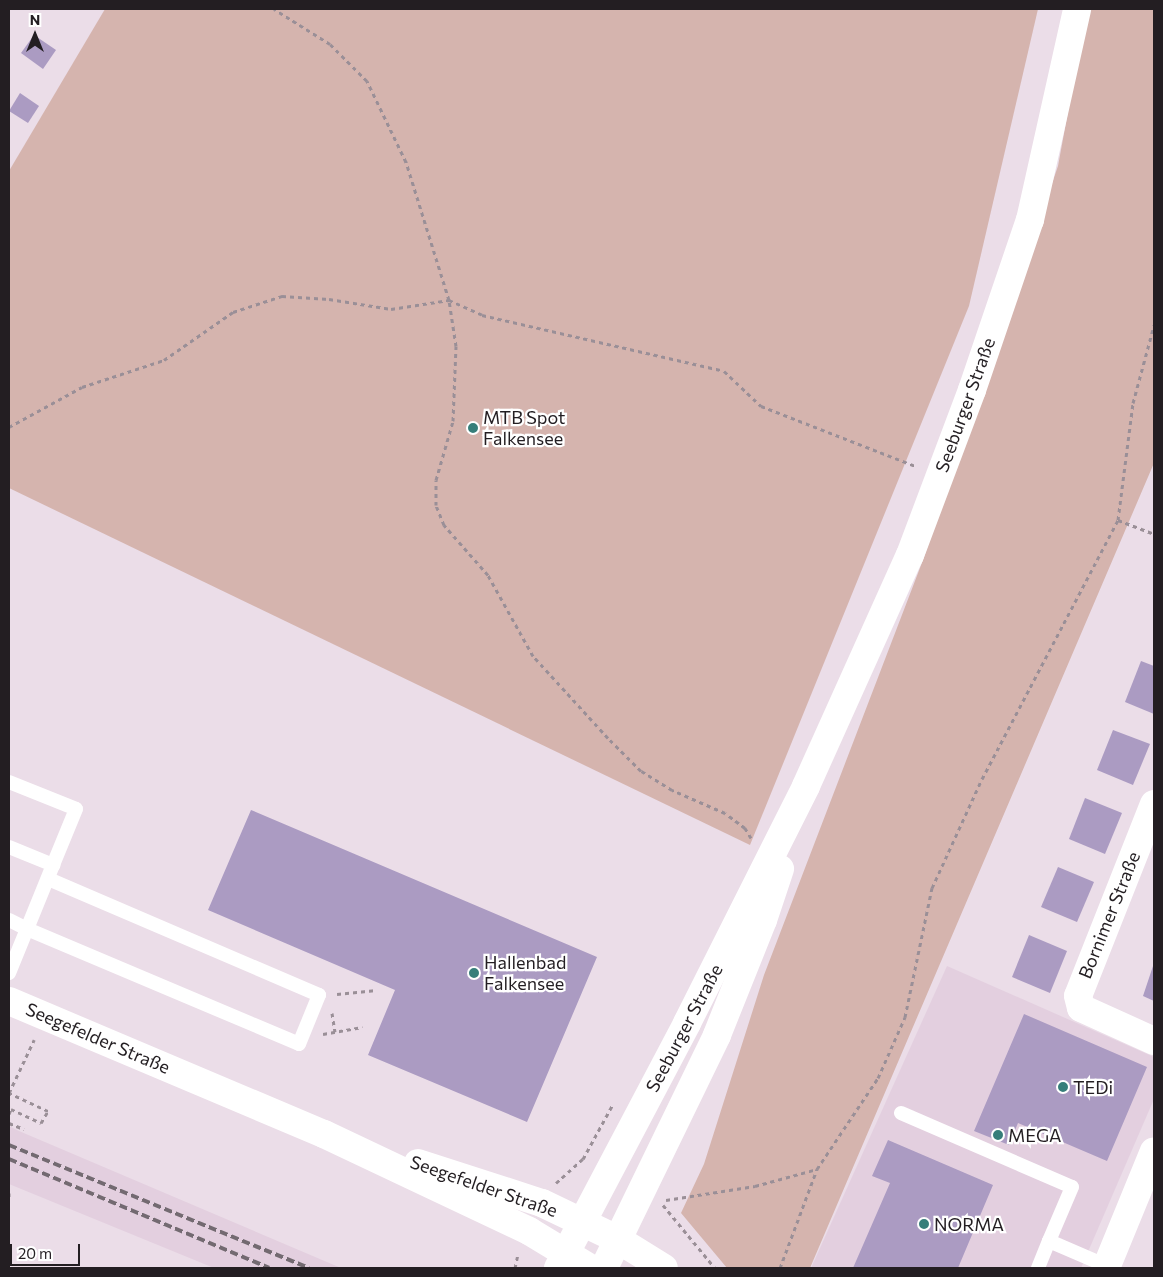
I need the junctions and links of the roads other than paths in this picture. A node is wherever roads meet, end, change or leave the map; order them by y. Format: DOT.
graph roads {
  1 [pos="1076,9"];
  2 [pos="9,782"];
  3 [pos="806,786"];
  4 [pos="1154,804"];
  5 [pos="9,847"];
  6 [pos="53,865"];
  7 [pos="48,879"];
  8 [pos="9,920"];
  9 [pos="27,929"];
  10 [pos="9,973"];
  11 [pos="9,1001"];
  12 [pos="1154,1041"];
  13 [pos="901,1113"];
  14 [pos="324,1134"];
  15 [pos="1154,1151"];
  16 [pos="582,1222"];
  17 [pos="617,1239"];
  18 [pos="1049,1241"];
  19 [pos="562,1260"];
  20 [pos="1107,1267"];
  21 [pos="590,1268"];
  22 [pos="604,1268"];
  23 [pos="664,1268"];
  24 [pos="1038,1268"];
  1 -- 3 [label="main road, Seeburger Straße"];
  2 -- 6 [label="lane"];
  3 -- 16 [label="main road, Seeburger Straße"];
  3 -- 17 [label="main road, Seeburger Straße"];
  4 -- 12 [label="main road, Bornimer Straße"];
  5 -- 6 [label="lane"];
  6 -- 7 [label="lane"];
  7 -- 9 [label="lane"];
  7 -- 9 [label="lane"];
  8 -- 9 [label="lane"];
  9 -- 10 [label="lane"];
  11 -- 14 [label="main road, Seegefelder Straße"];
  13 -- 18 [label="lane"];
  14 -- 16 [label="main road, Seegefelder Straße"];
  14 -- 19 [label="main road, Seegefelder Straße"];
  15 -- 20 [label="main road"];
  16 -- 17 [label="main road, Seegefelder Straße"];
  16 -- 19 [label="main road, Seeburger Straße"];
  17 -- 22 [label="main road, Seeburger Straße"];
  17 -- 23 [label="main road, Seegefelder Straße"];
  18 -- 20 [label="lane"];
  18 -- 24 [label="lane"];
  19 -- 21 [label="main road, Seegefelder Straße"];
}
